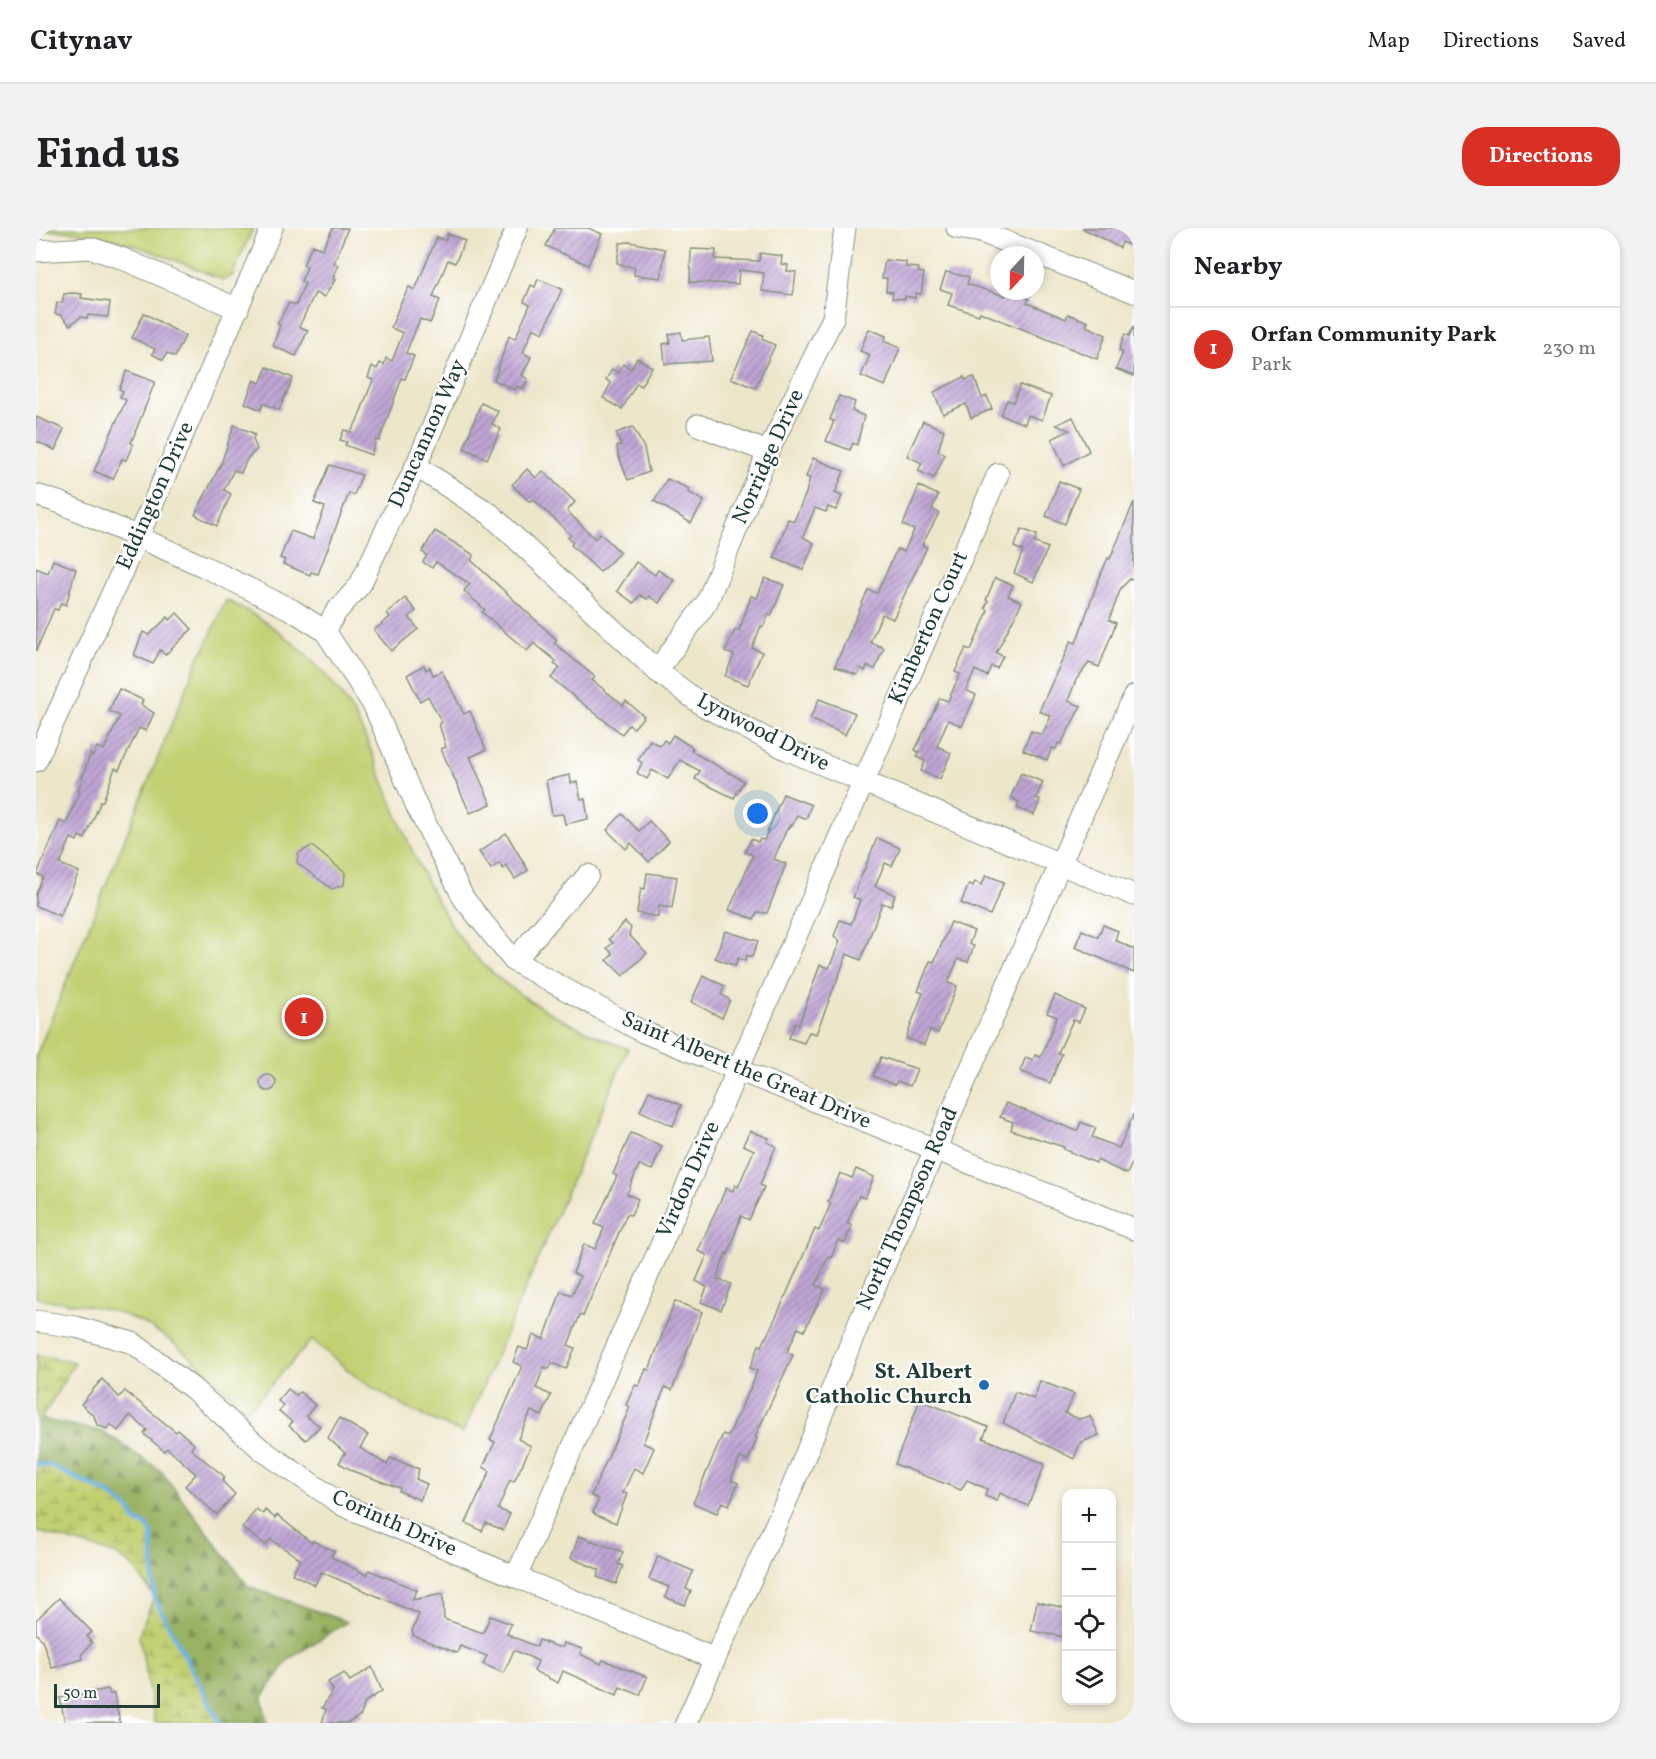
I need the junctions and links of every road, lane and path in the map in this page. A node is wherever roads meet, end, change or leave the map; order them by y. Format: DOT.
graph roads {
  1 [pos="272,228"];
  2 [pos="517,228"];
  3 [pos="845,228"];
  4 [pos="957,228"];
  5 [pos="36,251"];
  6 [pos="1134,292"];
  7 [pos="238,309"];
  8 [pos="698,425"];
  9 [pos="768,452"];
  10 [pos="416,466"];
  11 [pos="998,474"];
  12 [pos="36,495"];
  13 [pos="137,538"];
  14 [pos="325,631"];
  15 [pos="657,671"];
  16 [pos="1134,696"];
  17 [pos="36,761"];
  18 [pos="861,782"];
  19 [pos="1060,864"];
  20 [pos="588,875"];
  21 [pos="1134,895"];
  22 [pos="514,962"];
  23 [pos="736,1070"];
  24 [pos="934,1149"];
  25 [pos="1134,1229"];
  26 [pos="36,1322"];
  27 [pos="516,1577"];
  28 [pos="713,1658"];
  29 [pos="686,1723"];
  1 -- 7 [label="street, Eddington Drive"];
  2 -- 10 [label="street, Duncannon Way"];
  3 -- 9 [label="street, Norridge Drive"];
  4 -- 6 [label="street"];
  5 -- 7 [label="street"];
  7 -- 13 [label="street, Eddington Drive"];
  8 -- 9 [label="street"];
  9 -- 15 [label="street, Norridge Drive"];
  10 -- 14 [label="street, Duncannon Way"];
  10 -- 15 [label="street, Lynwood Drive"];
  11 -- 18 [label="street, Kimberton Court"];
  12 -- 13 [label="street, Saint Albert the Great Drive"];
  13 -- 14 [label="street, Saint Albert the Great Drive"];
  13 -- 17 [label="street, Eddington Drive"];
  14 -- 22 [label="street, Saint Albert the Great Drive"];
  15 -- 18 [label="street, Lynwood Drive"];
  16 -- 19 [label="street, North Thompson Road"];
  18 -- 19 [label="street, Lynwood Drive"];
  18 -- 23 [label="street, Virdon Drive"];
  19 -- 21 [label="street, Lynwood Drive"];
  19 -- 24 [label="street, North Thompson Road"];
  20 -- 22 [label="street"];
  22 -- 23 [label="street, Saint Albert the Great Drive"];
  23 -- 24 [label="street, Saint Albert the Great Drive"];
  23 -- 27 [label="street, Virdon Drive"];
  24 -- 25 [label="street, Saint Albert the Great Drive"];
  24 -- 28 [label="street, North Thompson Road"];
  26 -- 27 [label="street, Corinth Drive"];
  27 -- 28 [label="street, Corinth Drive"];
  28 -- 29 [label="street, North Thompson Road"];
}
